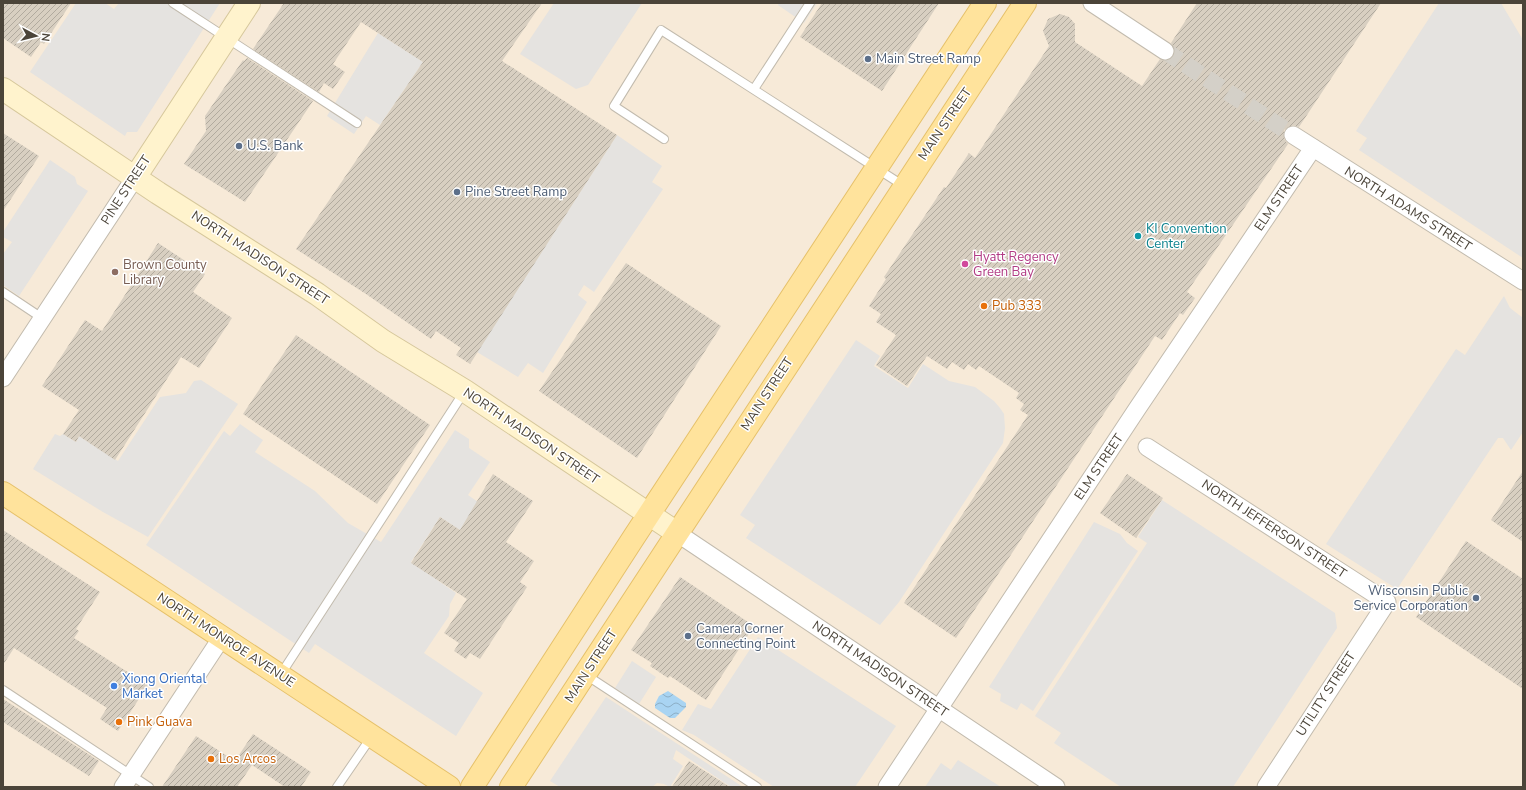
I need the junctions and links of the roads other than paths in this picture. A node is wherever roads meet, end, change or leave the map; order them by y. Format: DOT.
graph roads {
  1 [pos="173,3"];
  2 [pos="249,3"];
  3 [pos="810,3"];
  4 [pos="985,3"];
  5 [pos="1025,3"];
  6 [pos="1092,3"];
  7 [pos="226,38"];
  8 [pos="1165,51"];
  9 [pos="754,88"];
  10 [pos="3,89"];
  11 [pos="357,123"];
  12 [pos="1293,135"];
  13 [pos="664,139"];
  14 [pos="1313,148"];
  15 [pos="876,168"];
  16 [pos="136,176"];
  17 [pos="904,186"];
  18 [pos="1523,281"];
  19 [pos="3,292"];
  20 [pos="42,318"];
  21 [pos="3,378"];
  22 [pos="465,391"];
  23 [pos="1147,446"];
  24 [pos="3,493"];
  25 [pos="650,514"];
  26 [pos="677,533"];
  27 [pos="1387,602"];
  28 [pos="222,637"];
  29 [pos="586,675"];
  30 [pos="280,676"];
  31 [pos="3,690"];
  32 [pos="939,709"];
  33 [pos="548,732"];
  34 [pos="372,736"];
  35 [pos="127,781"];
  36 [pos="149,787"];
  37 [pos="337,787"];
  38 [pos="449,787"];
  39 [pos="472,787"];
  40 [pos="511,787"];
  41 [pos="531,787"];
  42 [pos="757,787"];
  43 [pos="887,787"];
  44 [pos="1056,787"];
  45 [pos="1266,787"];
  1 -- 7 [label="lane"];
  2 -- 7 [label="main road, PINE STREET"];
  3 -- 9 [label="lane"];
  4 -- 15 [label="main road"];
  5 -- 17 [label="main road, MAIN STREET"];
  6 -- 8 [label="street"];
  7 -- 11 [label="lane"];
  7 -- 16 [label="main road, PINE STREET"];
  9 -- 13 [label="lane"];
  9 -- 15 [label="lane"];
  10 -- 16 [label="main road, NORTH MADISON STREET"];
  12 -- 14 [label="street, NORTH ADAMS STREET"];
  14 -- 18 [label="street, NORTH ADAMS STREET"];
  14 -- 32 [label="street, ELM STREET"];
  15 -- 17 [label="lane"];
  15 -- 25 [label="main road"];
  16 -- 20 [label="street, PINE STREET"];
  16 -- 22 [label="main road, NORTH MADISON STREET"];
  17 -- 26 [label="main road, MAIN STREET"];
  19 -- 20 [label="lane"];
  20 -- 21 [label="street, PINE STREET"];
  22 -- 25 [label="main road, NORTH MADISON STREET"];
  22 -- 30 [label="lane"];
  23 -- 27 [label="street, NORTH JEFFERSON STREET"];
  24 -- 28 [label="main road, NORTH MONROE AVENUE"];
  25 -- 26 [label="main road, NORTH MADISON STREET"];
  25 -- 39 [label="main road"];
  26 -- 29 [label="main road, MAIN STREET"];
  26 -- 32 [label="street, NORTH MADISON STREET"];
  27 -- 45 [label="street, UTILITY STREET"];
  28 -- 30 [label="main road, NORTH MONROE AVENUE"];
  28 -- 35 [label="street"];
  29 -- 33 [label="main road, MAIN STREET"];
  29 -- 42 [label="lane"];
  30 -- 34 [label="main road, NORTH MONROE AVENUE"];
  31 -- 35 [label="lane"];
  32 -- 43 [label="street, ELM STREET"];
  32 -- 44 [label="street, NORTH MADISON STREET"];
  33 -- 40 [label="main road, MAIN STREET"];
  33 -- 41 [label="main road"];
  34 -- 37 [label="lane"];
  34 -- 38 [label="main road, NORTH MONROE AVENUE"];
  35 -- 36 [label="lane"];
}
